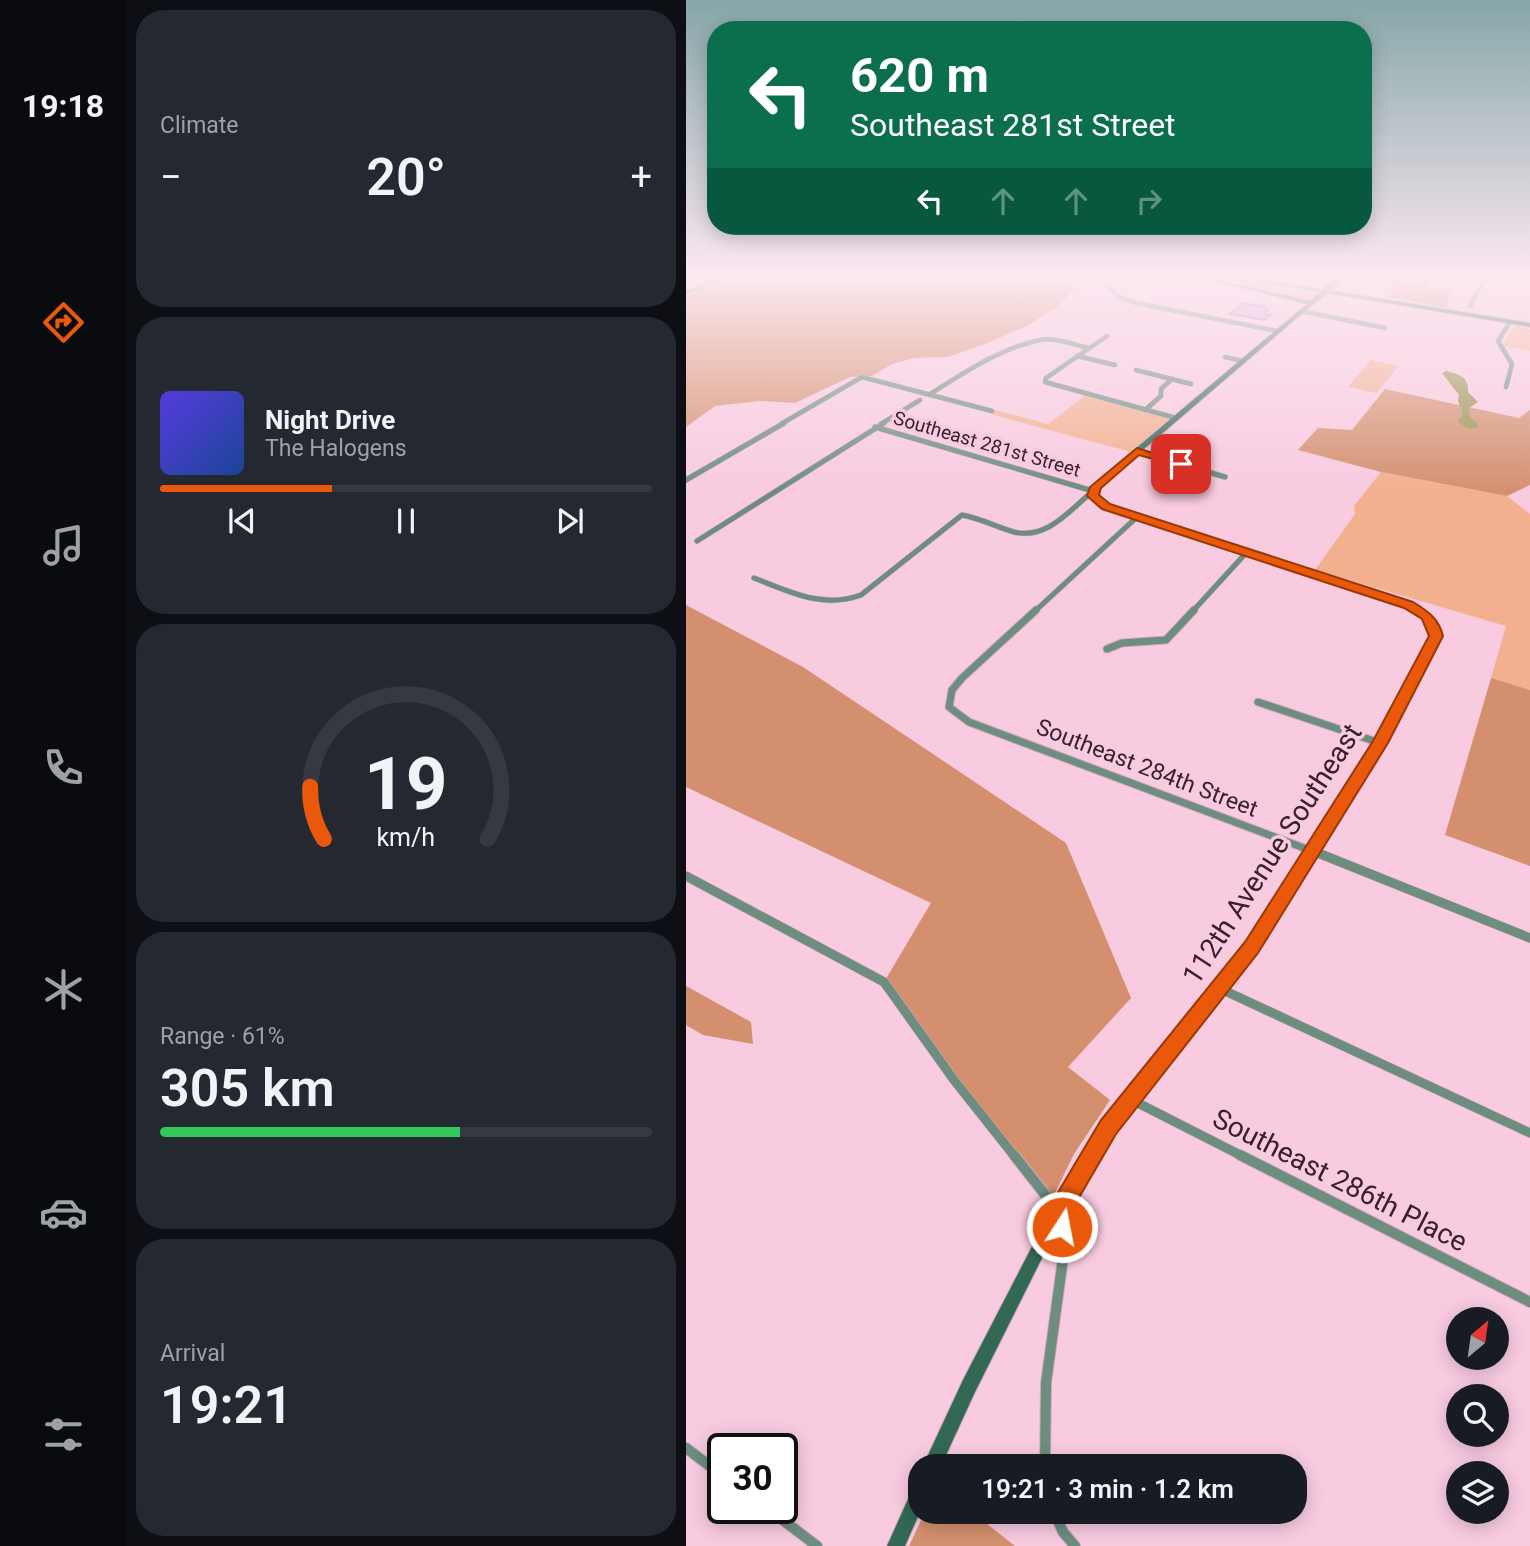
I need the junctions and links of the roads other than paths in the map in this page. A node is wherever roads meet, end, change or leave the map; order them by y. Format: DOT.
graph roads {
  1 [pos="1016,349"];
  2 [pos="1087,349"];
  3 [pos="1256,349"];
  4 [pos="1503,349"];
  5 [pos="1077,356"];
  6 [pos="1224,357"];
  7 [pos="1242,361"];
  8 [pos="1115,365"];
  9 [pos="1136,370"];
  10 [pos="1172,379"];
  11 [pos="1191,384"];
  12 [pos="1506,387"];
  13 [pos="929,394"];
  14 [pos="920,400"];
  15 [pos="1145,410"];
  16 [pos="992,411"];
  17 [pos="1176,418"];
  18 [pos="875,427"];
  19 [pos="1137,451"];
  20 [pos="1225,477"];
  21 [pos="686,480"];
  22 [pos="1093,491"];
  23 [pos="1137,517"];
  24 [pos="697,541"];
  25 [pos="1246,553"];
  26 [pos="754,578"];
  27 [pos="1434,628"];
  28 [pos="1107,649"];
  29 [pos="1258,702"];
  30 [pos="1380,743"];
  31 [pos="1312,851"];
  32 [pos="686,876"];
  33 [pos="1530,938"];
  34 [pos="1221,989"];
  35 [pos="1130,1098"];
  36 [pos="1530,1133"];
  37 [pos="1058,1211"];
  38 [pos="1530,1302"];
  39 [pos="686,1448"];
  40 [pos="938,1454"];
  41 [pos="1045,1454"];
  42 [pos="707,1464"];
  43 [pos="908,1519"];
  44 [pos="788,1524"];
  45 [pos="1060,1524"];
  46 [pos="817,1546"];
  47 [pos="896,1546"];
  48 [pos="1075,1546"];
  1 -- 13 [label="street"];
  2 -- 5 [label="street"];
  3 -- 7 [label="street"];
  4 -- 12 [label="street"];
  5 -- 8 [label="street"];
  5 -- 15 [label="street"];
  6 -- 7 [label="street"];
  7 -- 17 [label="street"];
  9 -- 10 [label="street"];
  10 -- 11 [label="street"];
  10 -- 15 [label="street"];
  13 -- 16 [label="street"];
  13 -- 21 [label="street"];
  14 -- 18 [label="street"];
  15 -- 17 [label="street"];
  17 -- 19 [label="street"];
  18 -- 22 [label="street, Southeast 281st Street"];
  18 -- 24 [label="street"];
  19 -- 20 [label="street"];
  19 -- 22 [label="street"];
  22 -- 23 [label="street, Southeast 281st Street"];
  22 -- 26 [label="street"];
  23 -- 25 [label="street, Southeast 281st Street"];
  23 -- 31 [label="street, Southeast 284th Street"];
  25 -- 27 [label="street, Southeast 281st Street"];
  25 -- 28 [label="street"];
  27 -- 30 [label="street, 112th Avenue Southeast"];
  29 -- 30 [label="street"];
  30 -- 31 [label="street, 112th Avenue Southeast"];
  31 -- 33 [label="street, Southeast 284th Street"];
  31 -- 34 [label="street, 112th Avenue Southeast"];
  32 -- 37 [label="street"];
  34 -- 35 [label="street, 112th Avenue Southeast"];
  34 -- 36 [label="street"];
  35 -- 37 [label="street, 112th Avenue Southeast"];
  35 -- 38 [label="street, Southeast 286th Place"];
  37 -- 40 [label="street, 112th Avenue Southeast"];
  37 -- 41 [label="street"];
  39 -- 42 [label="street"];
  43 -- 47 [label="street"];
  44 -- 46 [label="street"];
  45 -- 48 [label="street"];
}
